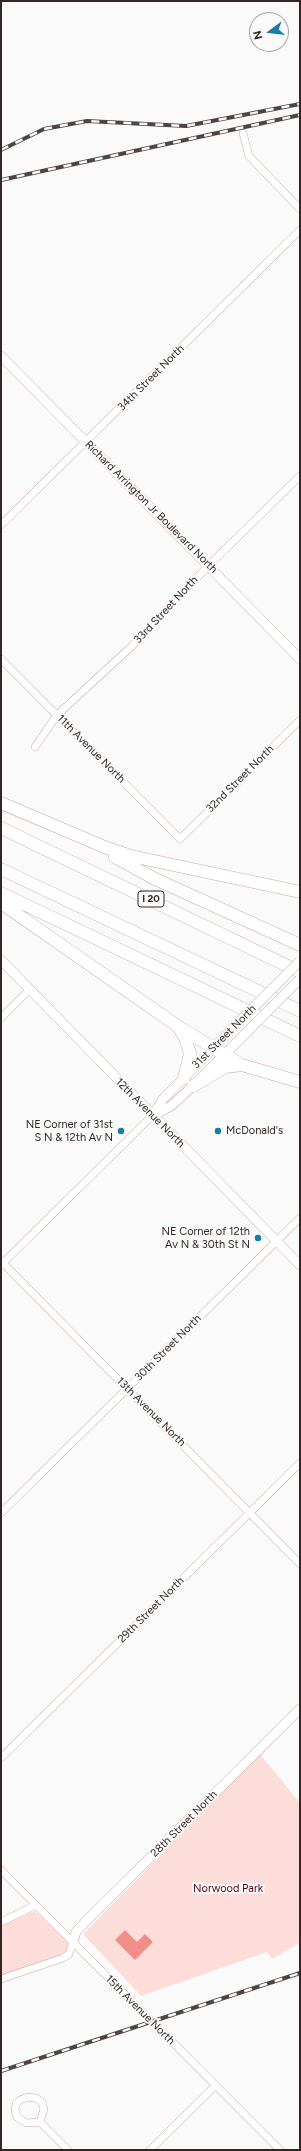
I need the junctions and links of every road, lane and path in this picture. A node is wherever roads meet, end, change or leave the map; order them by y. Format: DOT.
graph roads {
  1 [pos="243,133"];
  2 [pos="300,209"];
  3 [pos="300,230"];
  4 [pos="1,356"];
  5 [pos="86,442"];
  6 [pos="300,476"];
  7 [pos="1,525"];
  8 [pos="209,565"];
  9 [pos="1,659"];
  10 [pos="300,659"];
  11 [pos="57,715"];
  12 [pos="300,720"];
  13 [pos="35,747"];
  14 [pos="1,803"];
  15 [pos="1,828"];
  16 [pos="84,839"];
  17 [pos="180,839"];
  18 [pos="1,869"];
  19 [pos="1,892"];
  20 [pos="300,892"];
  21 [pos="1,903"];
  22 [pos="300,945"];
  23 [pos="1,960"];
  24 [pos="300,961"];
  25 [pos="300,972"];
  26 [pos="300,979"];
  27 [pos="30,989"];
  28 [pos="300,1011"];
  29 [pos="1,1018"];
  30 [pos="178,1027"];
  31 [pos="300,1036"];
  32 [pos="214,1048"];
  33 [pos="225,1055"];
  34 [pos="242,1065"];
  35 [pos="184,1078"];
  36 [pos="300,1082"];
  37 [pos="193,1086"];
  38 [pos="152,1116"];
  39 [pos="300,1218"];
  40 [pos="277,1241"];
  41 [pos="2,1263"];
  42 [pos="300,1265"];
  43 [pos="127,1388"];
  44 [pos="300,1463"];
  45 [pos="1,1512"];
  46 [pos="250,1513"];
  47 [pos="300,1564"];
  48 [pos="300,1709"];
  49 [pos="1,1758"];
  50 [pos="1,1870"];
  51 [pos="36,1906"];
  52 [pos="1,1922"];
  53 [pos="73,1942"];
  54 [pos="1,1979"];
  55 [pos="215,2086"];
  56 [pos="40,2122"];
  57 [pos="68,2150"];
  58 [pos="150,2150"];
  59 [pos="280,2150"];
  1 -- 2 [label="street"];
  3 -- 5 [label="street, 34th Street North"];
  4 -- 5 [label="street, Richard Arrington Jr Boulevard North"];
  5 -- 7 [label="street, 34th Street North"];
  5 -- 8 [label="street, Richard Arrington Jr Boulevard North"];
  6 -- 8 [label="street, 33rd Street North"];
  8 -- 10 [label="street, Richard Arrington Jr Boulevard North"];
  8 -- 11 [label="street, 33rd Street North"];
  9 -- 11 [label="street, 11th Avenue North"];
  11 -- 13 [label="street, 33rd Street North"];
  11 -- 17 [label="street, 11th Avenue North"];
  12 -- 17 [label="street, 32nd Street North"];
  14 -- 16 [label="highway"];
  15 -- 25 [label="highway, I 20"];
  16 -- 20 [label="highway"];
  16 -- 22 [label="highway"];
  18 -- 28 [label="highway"];
  19 -- 31 [label="highway"];
  21 -- 30 [label="highway"];
  23 -- 27 [label="street, 12th Avenue North"];
  24 -- 32 [label="street, 31st Street North, bridge"];
  26 -- 33 [label="street, 31st Street North, bridge"];
  27 -- 29 [label="street"];
  27 -- 38 [label="street, 12th Avenue North"];
  30 -- 32 [label="highway"];
  30 -- 35 [label="highway"];
  32 -- 33 [label="highway"];
  32 -- 35 [label="street, 31st Street North"];
  33 -- 34 [label="highway"];
  33 -- 37 [label="street, 31st Street North"];
  34 -- 36 [label="highway"];
  34 -- 37 [label="highway"];
  35 -- 38 [label="street, 31st Street North"];
  37 -- 38 [label="street, 31st Street North"];
  38 -- 40 [label="street, 12th Avenue North"];
  38 -- 41 [label="street, 31st Street North"];
  39 -- 40 [label="street, 30th Street North"];
  40 -- 42 [label="street, 12th Avenue North"];
  40 -- 43 [label="street, 30th Street North"];
  41 -- 43 [label="street, 13th Avenue North"];
  43 -- 45 [label="street, 30th Street North"];
  43 -- 46 [label="street, 13th Avenue North"];
  44 -- 46 [label="street, 29th Street North"];
  46 -- 47 [label="street, 13th Avenue North"];
  46 -- 49 [label="street, 29th Street North"];
  48 -- 53 [label="street, 28th Street North"];
  50 -- 51 [label="street, 15th Avenue North"];
  51 -- 52 [label="street"];
  51 -- 53 [label="street, 15th Avenue North"];
  53 -- 54 [label="street"];
  53 -- 55 [label="street, 15th Avenue North"];
  55 -- 58 [label="street"];
  55 -- 59 [label="street, 15th Avenue North"];
  56 -- 56 [label="street"];
  56 -- 57 [label="street"];
}
